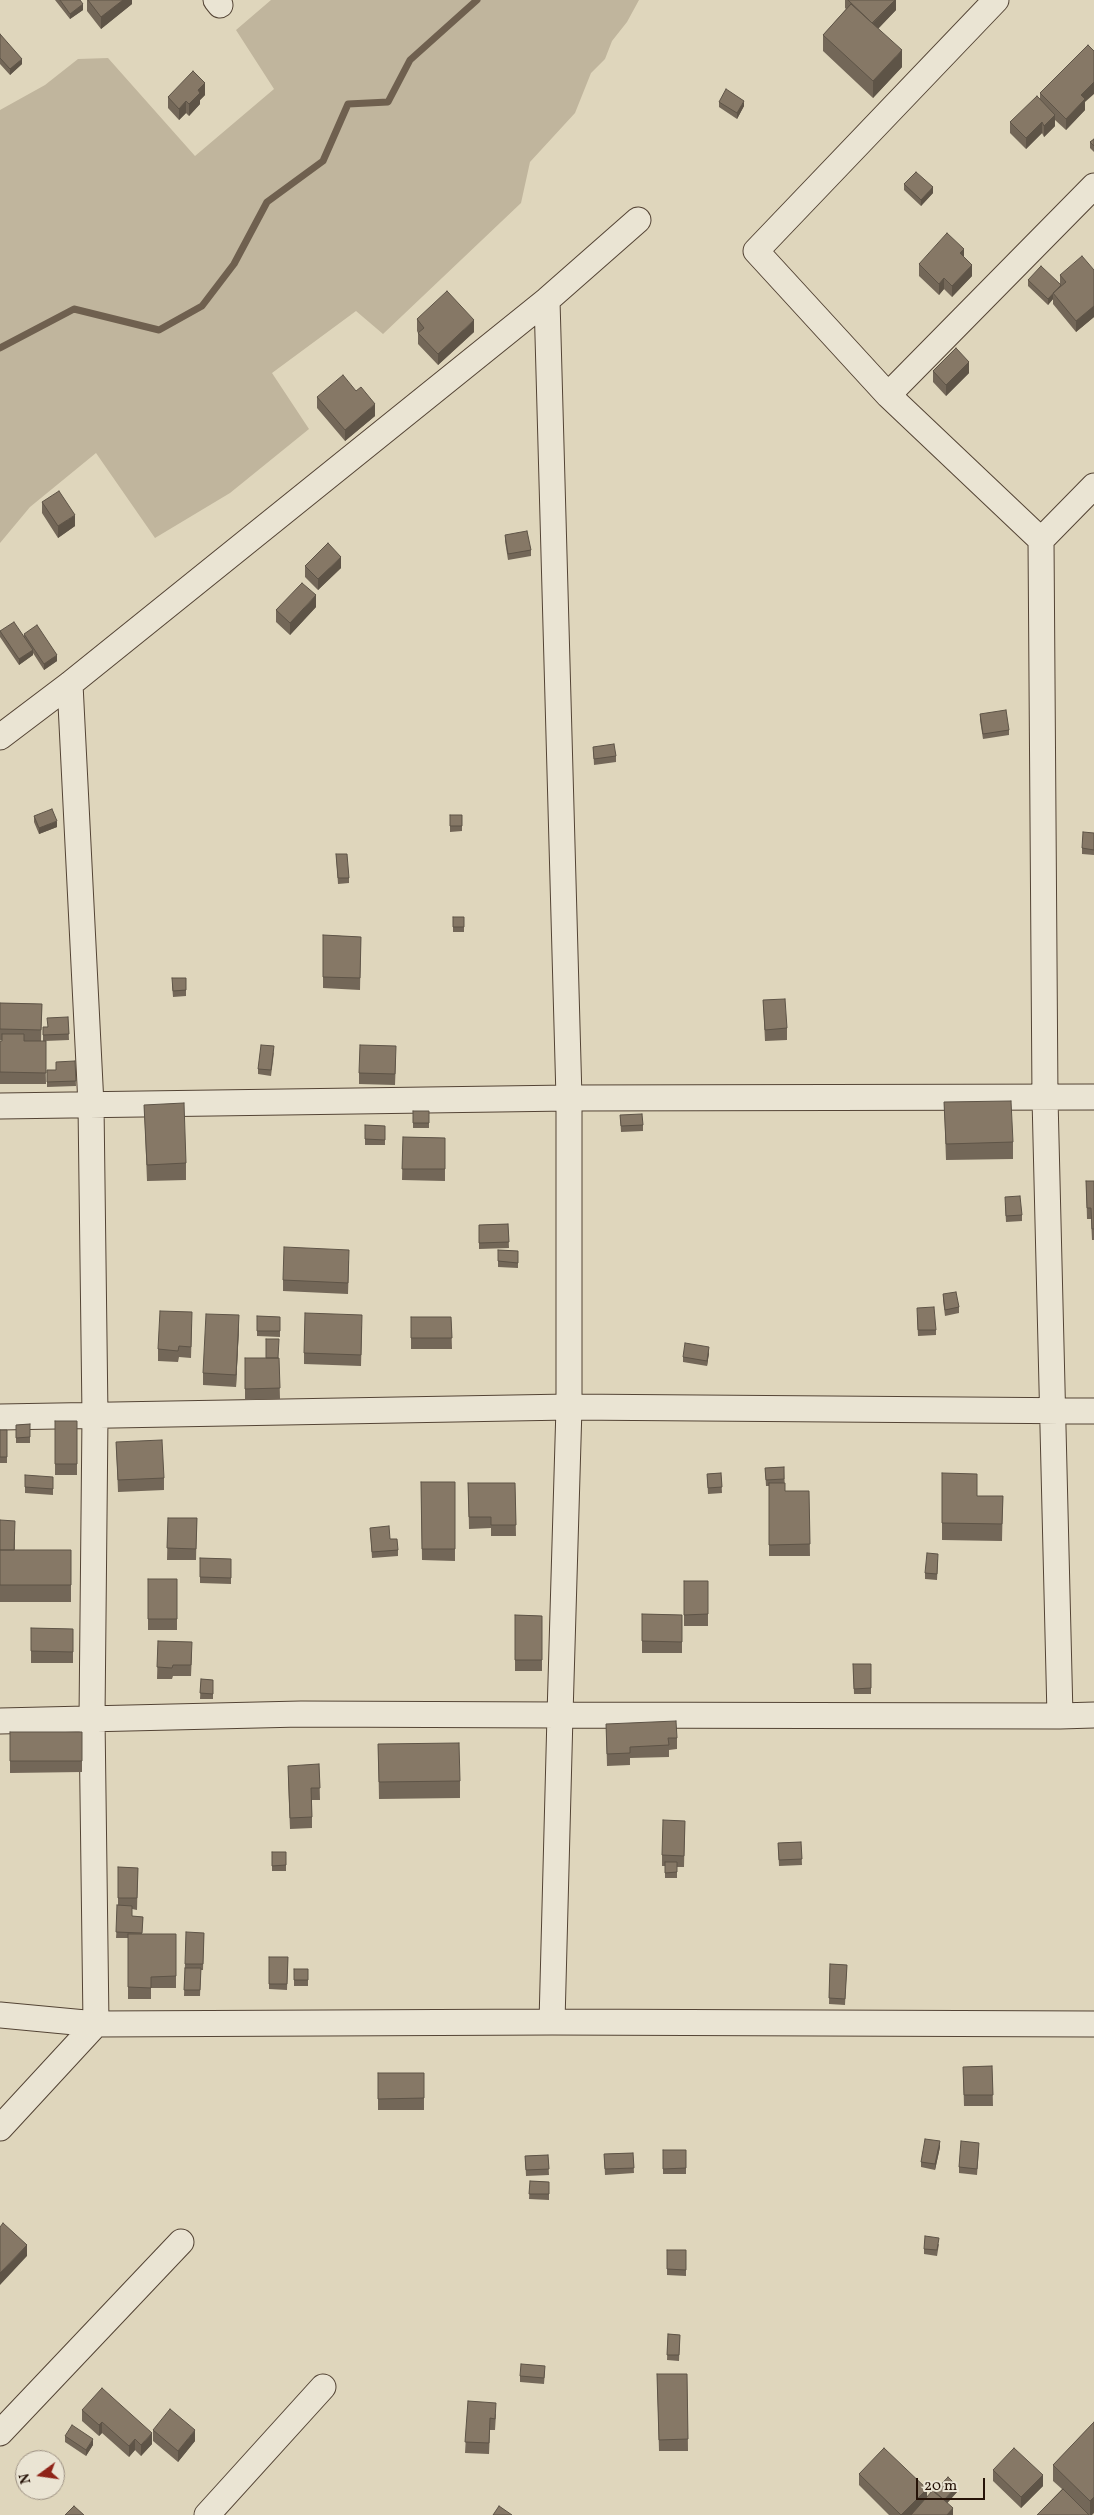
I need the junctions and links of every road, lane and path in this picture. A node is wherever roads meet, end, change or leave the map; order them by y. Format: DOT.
graph roads {
  1 [pos="996,0"];
  2 [pos="1094,186"];
  3 [pos="638,220"];
  4 [pos="547,300"];
  5 [pos="888,395"];
  6 [pos="1094,486"];
  7 [pos="1041,540"];
  8 [pos="70,684"];
  9 [pos="0,737"];
  10 [pos="1094,1097"];
  11 [pos="569,1098"];
  12 [pos="1045,1098"];
  13 [pos="91,1105"];
  14 [pos="0,1106"];
  15 [pos="570,1407"];
  16 [pos="1094,1411"];
  17 [pos="1051,1412"];
  18 [pos="95,1416"];
  19 [pos="0,1417"];
  20 [pos="560,1715"];
  21 [pos="1060,1716"];
  22 [pos="1094,1716"];
  23 [pos="92,1718"];
  24 [pos="0,1721"];
  25 [pos="0,2015"];
  26 [pos="552,2022"];
  27 [pos="96,2024"];
  28 [pos="1094,2024"];
  29 [pos="0,2128"];
  30 [pos="181,2242"];
  31 [pos="323,2387"];
  32 [pos="0,2433"];
  33 [pos="208,2515"];
  1 -- 5 [label="street"];
  2 -- 5 [label="street"];
  3 -- 4 [label="street"];
  4 -- 8 [label="street"];
  4 -- 11 [label="street"];
  5 -- 7 [label="street"];
  6 -- 7 [label="street"];
  7 -- 12 [label="street"];
  8 -- 9 [label="street"];
  8 -- 13 [label="street"];
  10 -- 12 [label="street"];
  11 -- 12 [label="street"];
  11 -- 13 [label="street"];
  11 -- 15 [label="street"];
  12 -- 17 [label="street"];
  13 -- 14 [label="street"];
  13 -- 18 [label="street"];
  15 -- 17 [label="street"];
  15 -- 18 [label="street"];
  15 -- 20 [label="street"];
  16 -- 17 [label="street"];
  17 -- 21 [label="street"];
  18 -- 19 [label="street"];
  18 -- 23 [label="street"];
  20 -- 21 [label="street"];
  20 -- 23 [label="street"];
  20 -- 26 [label="street"];
  21 -- 22 [label="street"];
  23 -- 24 [label="street"];
  23 -- 27 [label="street"];
  25 -- 27 [label="street"];
  26 -- 27 [label="street"];
  26 -- 28 [label="street"];
  27 -- 29 [label="street"];
  30 -- 32 [label="street"];
  31 -- 33 [label="street"];
}
